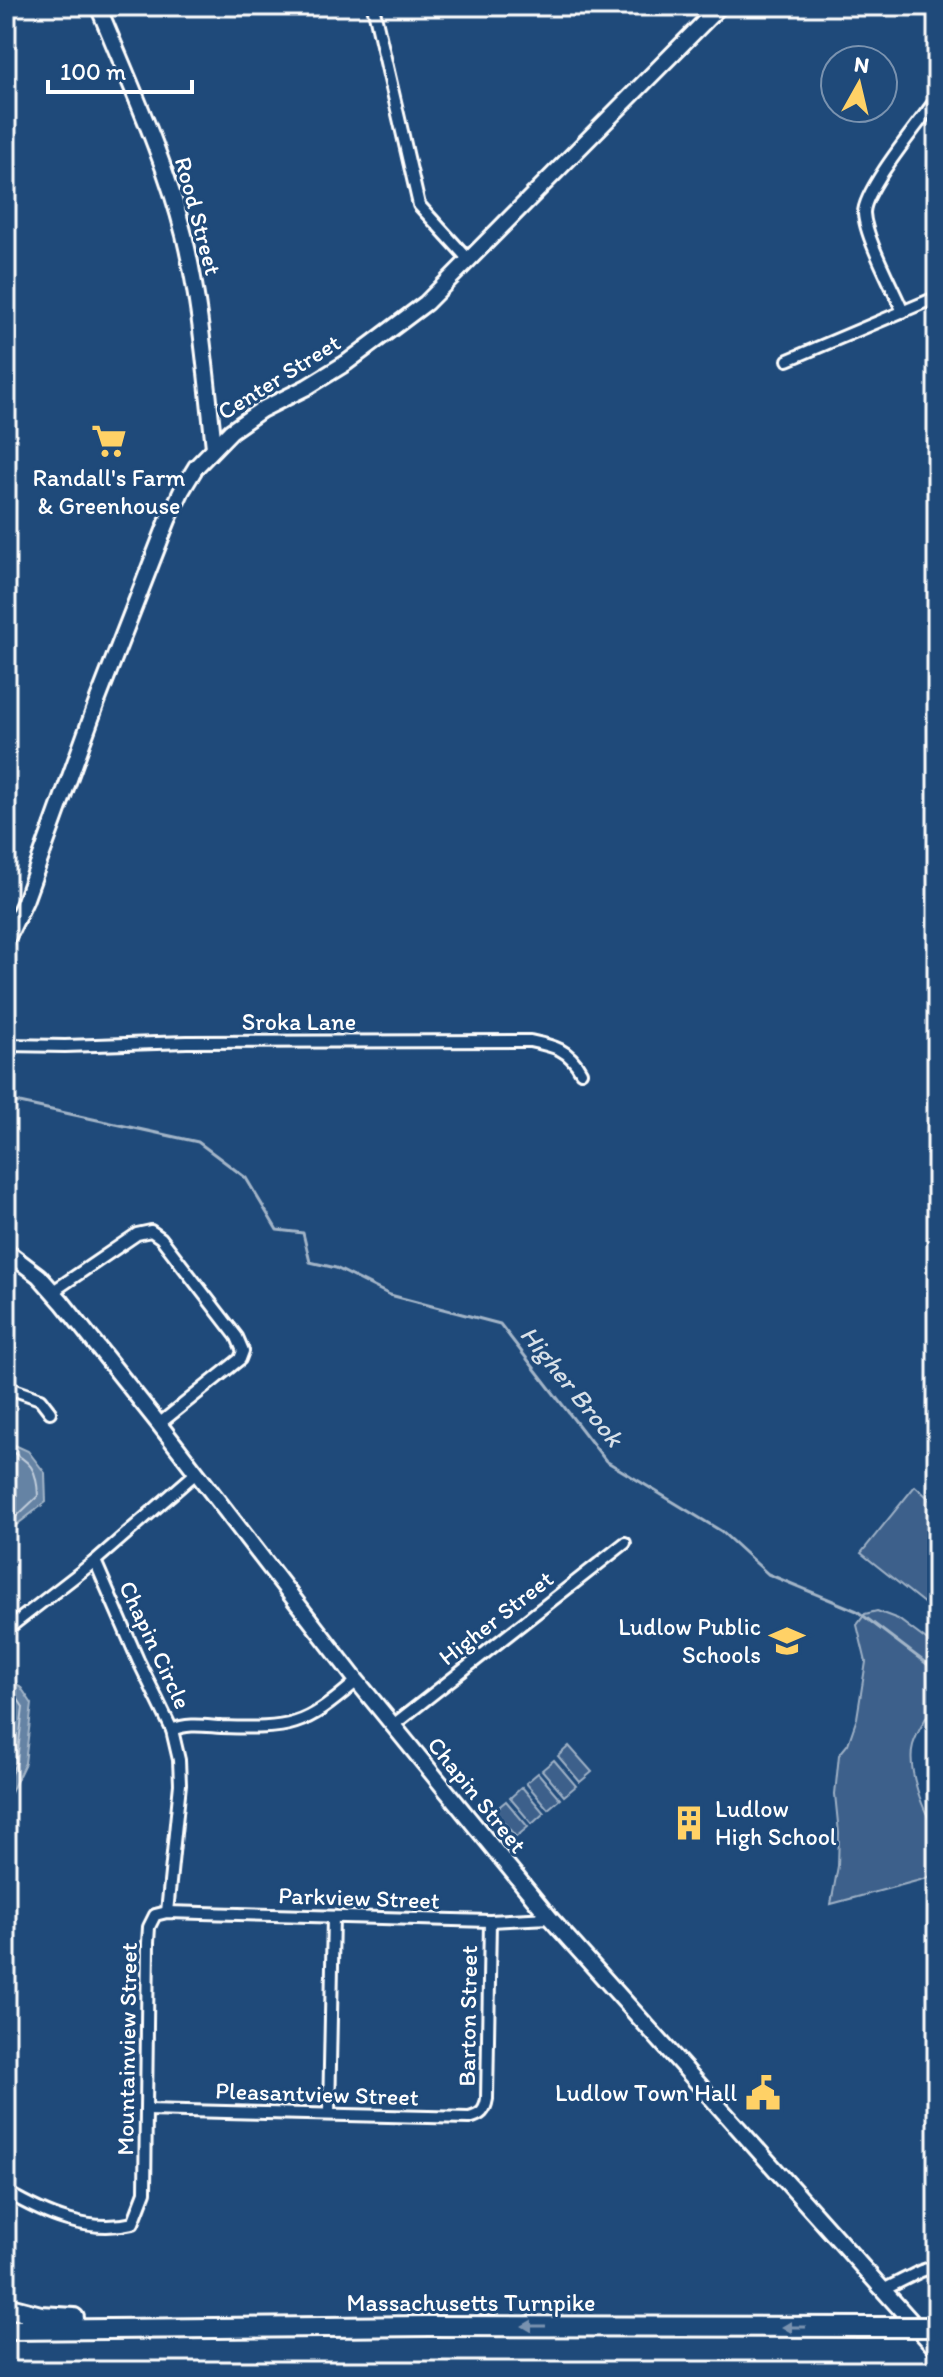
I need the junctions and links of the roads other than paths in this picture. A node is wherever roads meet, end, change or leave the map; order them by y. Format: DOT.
graph roads {
  1 [pos="98,6"];
  2 [pos="373,6"];
  3 [pos="720,6"];
  4 [pos="937,98"];
  5 [pos="469,260"];
  6 [pos="937,297"];
  7 [pos="903,312"];
  8 [pos="788,360"];
  9 [pos="214,447"];
  10 [pos="6,941"];
  11 [pos="6,1045"];
  12 [pos="581,1072"];
  13 [pos="6,1251"];
  14 [pos="52,1292"];
  15 [pos="6,1387"];
  16 [pos="50,1412"];
  17 [pos="159,1424"];
  18 [pos="196,1473"];
  19 [pos="625,1543"];
  20 [pos="95,1561"];
  21 [pos="6,1630"];
  22 [pos="357,1681"];
  23 [pos="392,1726"];
  24 [pos="172,1730"];
  25 [pos="167,1912"];
  26 [pos="333,1917"];
  27 [pos="550,1918"];
  28 [pos="490,1921"];
  29 [pos="147,2110"];
  30 [pos="484,2110"];
  31 [pos="329,2114"];
  32 [pos="6,2192"];
  33 [pos="937,2266"];
  34 [pos="883,2290"];
  35 [pos="6,2307"];
  36 [pos="937,2327"];
  37 [pos="272,2328"];
  38 [pos="6,2330"];
  39 [pos="937,2350"];
  1 -- 9 [label="main road, Rood Street"];
  2 -- 5 [label="street"];
  3 -- 5 [label="main road, Center Street"];
  4 -- 7 [label="street"];
  5 -- 9 [label="main road, Center Street"];
  6 -- 7 [label="street"];
  7 -- 8 [label="street"];
  9 -- 10 [label="main road, Center Street"];
  11 -- 12 [label="street, Sroka Lane"];
  13 -- 14 [label="main road, Chapin Street"];
  14 -- 17 [label="main road, Chapin Street"];
  14 -- 17 [label="street"];
  15 -- 16 [label="street"];
  17 -- 18 [label="main road, Chapin Street"];
  18 -- 20 [label="street, Chapin Circle"];
  18 -- 22 [label="main road, Chapin Street"];
  19 -- 23 [label="street, Higher Street"];
  20 -- 21 [label="street"];
  20 -- 24 [label="street, Chapin Circle"];
  22 -- 23 [label="main road, Chapin Street"];
  22 -- 24 [label="street, Chapin Circle"];
  23 -- 27 [label="main road, Chapin Street"];
  24 -- 25 [label="street, Mountainview Street"];
  25 -- 26 [label="street, Parkview Street"];
  25 -- 29 [label="street, Mountainview Street"];
  26 -- 28 [label="street, Parkview Street"];
  26 -- 31 [label="street"];
  27 -- 28 [label="street, Parkview Street"];
  27 -- 34 [label="main road, Chapin Street"];
  28 -- 30 [label="street, Barton Street"];
  29 -- 31 [label="street, Pleasantview Street"];
  29 -- 32 [label="street, Mountainview Street"];
  30 -- 31 [label="street, Pleasantview Street"];
  33 -- 34 [label="street"];
  34 -- 39 [label="main road, Chapin Street"];
  35 -- 37 [label="highway"];
  36 -- 37 [label="highway, Massachusetts Turnpike, one-way, bridge"];
  37 -- 38 [label="highway, Massachusetts Turnpike"];
}
